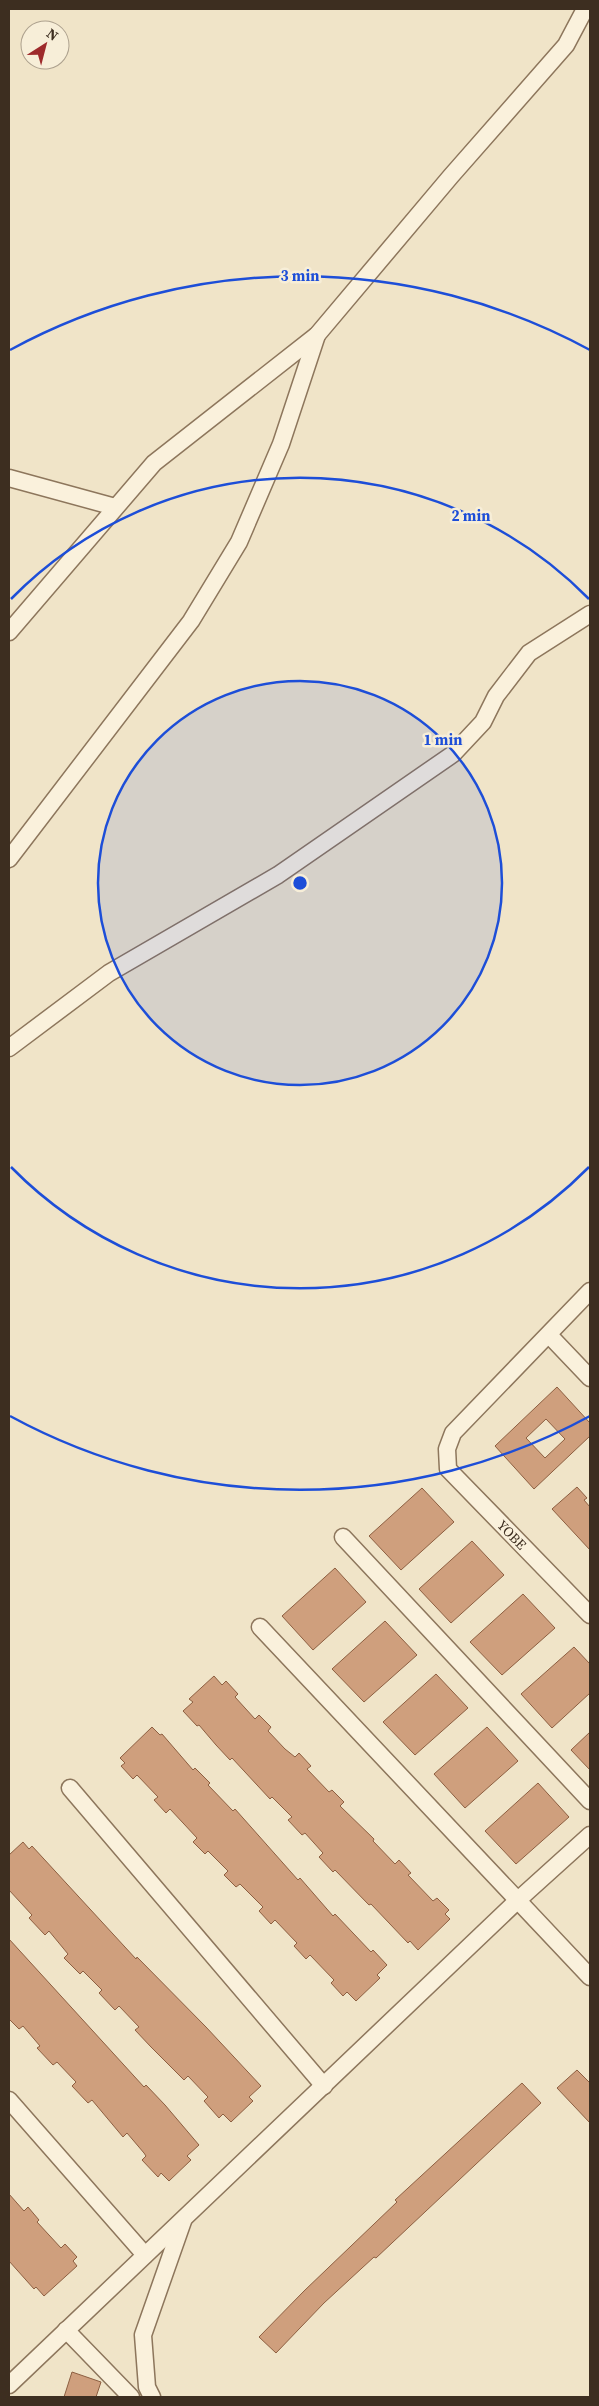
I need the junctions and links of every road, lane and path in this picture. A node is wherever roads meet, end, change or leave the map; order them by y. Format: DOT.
graph roads {
  1 [pos="585,9"];
  2 [pos="317,335"];
  3 [pos="9,478"];
  4 [pos="115,507"];
  5 [pos="590,614"];
  6 [pos="9,632"];
  7 [pos="9,859"];
  8 [pos="9,1048"];
  9 [pos="590,1291"];
  10 [pos="549,1335"];
  11 [pos="590,1378"];
  12 [pos="343,1537"];
  13 [pos="590,1615"];
  14 [pos="260,1627"];
  15 [pos="70,1788"];
  16 [pos="590,1801"];
  17 [pos="590,1835"];
  18 [pos="518,1900"];
  19 [pos="590,1977"];
  20 [pos="324,2086"];
  21 [pos="9,2100"];
  22 [pos="184,2218"];
  23 [pos="145,2255"];
  24 [pos="66,2330"];
  25 [pos="9,2385"];
  26 [pos="131,2397"];
  27 [pos="152,2397"];
  1 -- 2 [label="street"];
  2 -- 4 [label="street"];
  2 -- 7 [label="street"];
  3 -- 4 [label="street"];
  4 -- 6 [label="street"];
  5 -- 8 [label="street"];
  9 -- 10 [label="street"];
  10 -- 11 [label="street"];
  10 -- 13 [label="street, YOBE"];
  12 -- 16 [label="street"];
  14 -- 18 [label="street"];
  15 -- 20 [label="street"];
  17 -- 18 [label="street"];
  18 -- 19 [label="street"];
  18 -- 20 [label="street"];
  20 -- 22 [label="street"];
  21 -- 23 [label="street"];
  22 -- 23 [label="street"];
  22 -- 27 [label="street"];
  23 -- 24 [label="street"];
  24 -- 25 [label="street"];
  24 -- 26 [label="street"];
}
